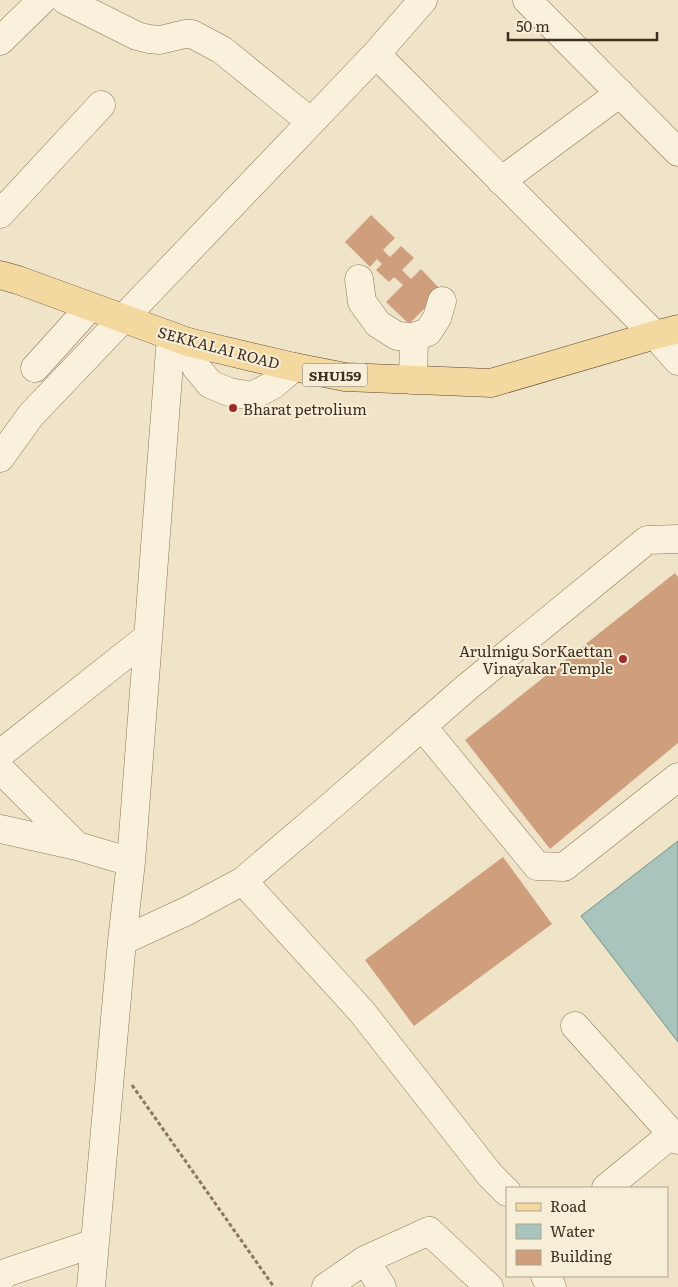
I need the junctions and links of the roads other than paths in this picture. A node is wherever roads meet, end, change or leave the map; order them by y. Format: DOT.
graph roads {
  1 [pos="42,0"];
  2 [pos="65,0"];
  3 [pos="423,0"];
  4 [pos="527,0"];
  5 [pos="0,41"];
  6 [pos="376,54"];
  7 [pos="620,93"];
  8 [pos="101,105"];
  9 [pos="311,122"];
  10 [pos="678,152"];
  11 [pos="501,181"];
  12 [pos="0,214"];
  13 [pos="0,275"];
  14 [pos="359,279"];
  15 [pos="442,301"];
  16 [pos="90,307"];
  17 [pos="124,319"];
  18 [pos="666,332"];
  19 [pos="414,337"];
  20 [pos="180,340"];
  21 [pos="678,361"];
  22 [pos="294,367"];
  23 [pos="35,368"];
  24 [pos="413,380"];
  25 [pos="31,415"];
  26 [pos="0,431"];
  27 [pos="0,458"];
  28 [pos="678,538"];
  29 [pos="148,637"];
  30 [pos="422,726"];
  31 [pos="0,754"];
  32 [pos="0,769"];
  33 [pos="678,777"];
  34 [pos="0,829"];
  35 [pos="77,846"];
  36 [pos="131,862"];
  37 [pos="243,881"];
  38 [pos="122,941"];
  39 [pos="575,1026"];
  40 [pos="675,1137"];
  41 [pos="607,1187"];
  42 [pos="506,1191"];
  43 [pos="95,1243"];
  44 [pos="365,1260"];
  45 [pos="3,1270"];
  46 [pos="91,1287"];
  47 [pos="326,1287"];
  48 [pos="382,1287"];
  49 [pos="489,1287"];
  1 -- 5 [label="street"];
  2 -- 9 [label="street"];
  3 -- 6 [label="street"];
  4 -- 7 [label="street"];
  6 -- 9 [label="street"];
  6 -- 11 [label="street"];
  7 -- 10 [label="street"];
  7 -- 11 [label="street"];
  8 -- 12 [label="street"];
  9 -- 17 [label="street"];
  11 -- 18 [label="street"];
  13 -- 16 [label="main road, SEKKALAI ROAD / SHU159"];
  14 -- 19 [label="street"];
  15 -- 19 [label="street"];
  16 -- 17 [label="main road, SEKKALAI ROAD / SHU159"];
  16 -- 23 [label="street"];
  17 -- 20 [label="main road, SEKKALAI ROAD / SHU159"];
  17 -- 25 [label="street"];
  18 -- 21 [label="street"];
  18 -- 24 [label="main road, SEKKALAI ROAD / SHU159"];
  19 -- 24 [label="street"];
  20 -- 22 [label="main road, SEKKALAI ROAD / SHU159"];
  20 -- 22 [label="street"];
  20 -- 29 [label="street"];
  22 -- 24 [label="main road, SEKKALAI ROAD / SHU159"];
  25 -- 26 [label="street"];
  25 -- 27 [label="street"];
  28 -- 30 [label="street"];
  29 -- 31 [label="street"];
  29 -- 36 [label="street"];
  30 -- 33 [label="street"];
  30 -- 37 [label="street"];
  32 -- 35 [label="street"];
  34 -- 35 [label="street"];
  35 -- 36 [label="street"];
  36 -- 38 [label="street"];
  37 -- 38 [label="street"];
  37 -- 42 [label="street"];
  38 -- 43 [label="street"];
  39 -- 40 [label="street"];
  40 -- 41 [label="street"];
  43 -- 45 [label="street"];
  43 -- 46 [label="street"];
  44 -- 47 [label="street"];
  44 -- 48 [label="street"];
  44 -- 49 [label="street"];
}
